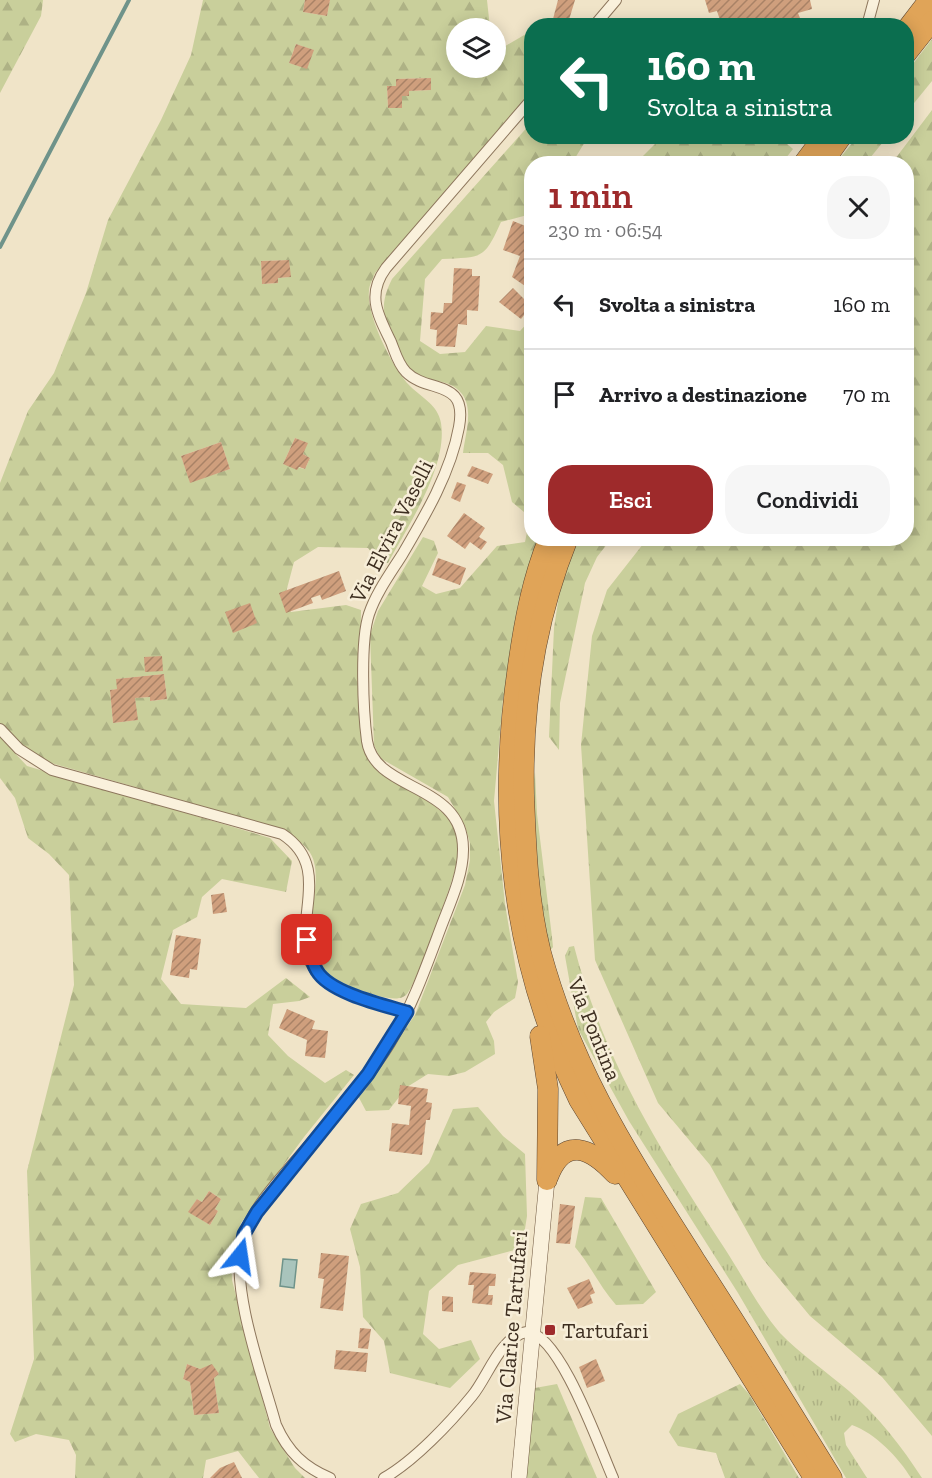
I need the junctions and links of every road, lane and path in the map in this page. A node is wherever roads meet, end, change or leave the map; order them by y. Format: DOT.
graph roads {
  1 [pos="616,0"];
  2 [pos="874,0"];
  3 [pos="929,0"];
  4 [pos="601,18"];
  5 [pos="869,18"];
  6 [pos="914,20"];
  7 [pos="932,21"];
  8 [pos="914,44"];
  9 [pos="524,108"];
  10 [pos="546,546"];
  11 [pos="565,546"];
  12 [pos="0,729"];
  13 [pos="525,953"];
  14 [pos="407,1012"];
  15 [pos="547,1180"];
  16 [pos="639,1200"];
  17 [pos="533,1332"];
  18 [pos="330,1478"];
  19 [pos="384,1478"];
  20 [pos="519,1478"];
  21 [pos="614,1478"];
  22 [pos="814,1478"];
  23 [pos="832,1478"];
  1 -- 4 [label="street"];
  2 -- 5 [label="street"];
  3 -- 6 [label="highway"];
  7 -- 8 [label="highway"];
  9 -- 14 [label="street, Via Elvira Vaselli"];
  10 -- 13 [label="highway, Via Pontina"];
  11 -- 23 [label="highway, Via Pontina"];
  12 -- 14 [label="street"];
  13 -- 15 [label="highway"];
  13 -- 16 [label="highway, Via Pontina"];
  14 -- 18 [label="street, Via Elvira Vaselli"];
  15 -- 16 [label="highway"];
  15 -- 17 [label="street, Via Clarice Tartufari"];
  16 -- 22 [label="highway, Via Pontina"];
  17 -- 19 [label="street"];
  17 -- 20 [label="street, Via Clarice Tartufari"];
  17 -- 21 [label="street"];
}
